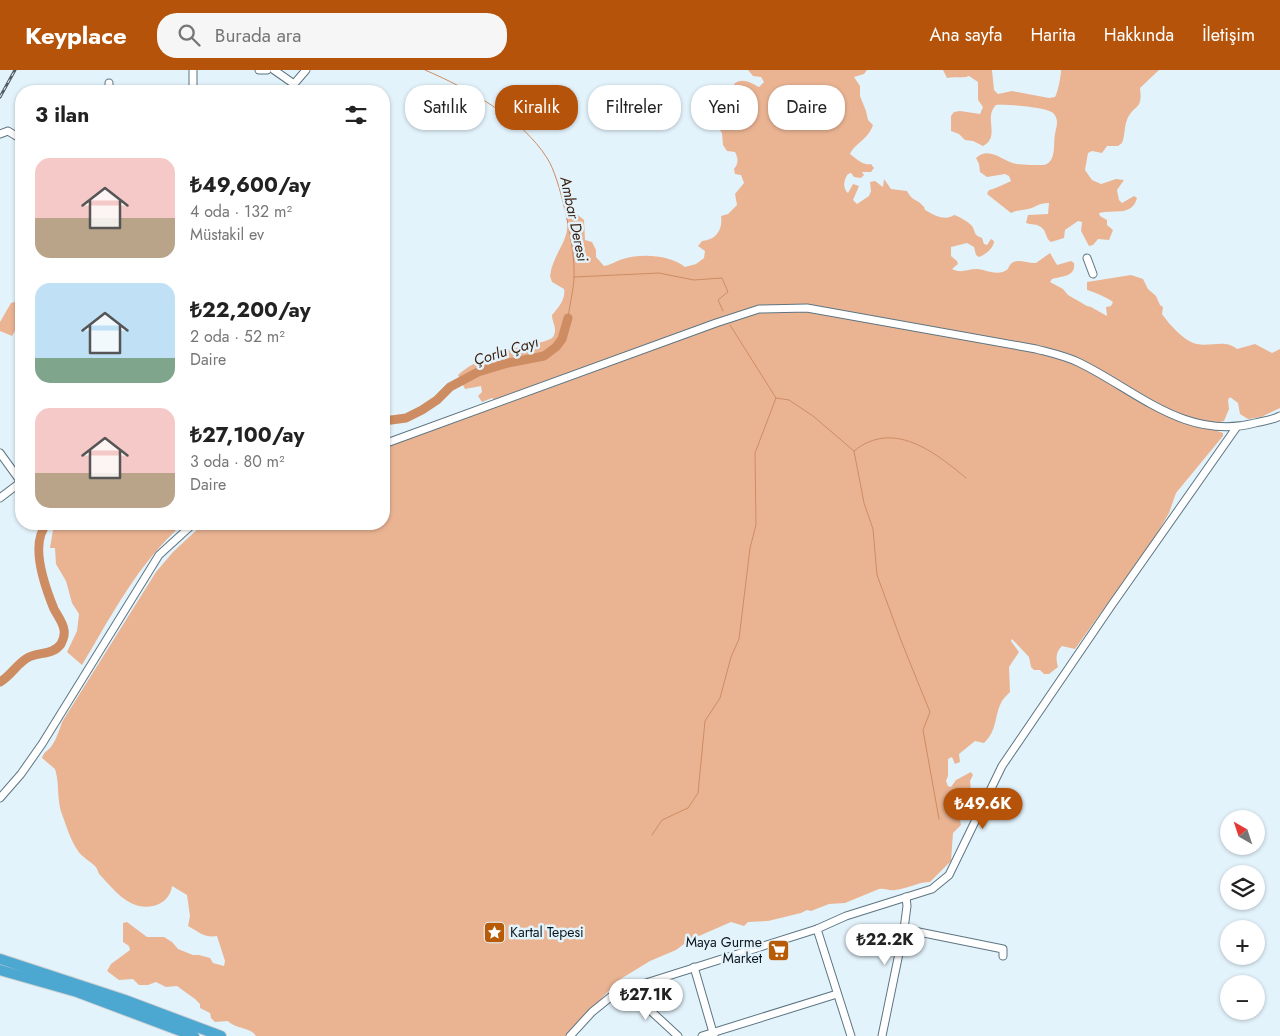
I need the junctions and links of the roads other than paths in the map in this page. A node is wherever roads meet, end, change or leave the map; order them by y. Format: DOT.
graph roads {
  1 [pos="193,70"];
  2 [pos="258,70"];
  3 [pos="267,70"];
  4 [pos="274,70"];
  5 [pos="306,70"];
  6 [pos="193,85"];
  7 [pos="0,134"];
  8 [pos="15,135"];
  9 [pos="1087,258"];
  10 [pos="1092,274"];
  11 [pos="1280,416"];
  12 [pos="1236,428"];
  13 [pos="390,442"];
  14 [pos="0,453"];
  15 [pos="15,474"];
  16 [pos="15,487"];
  17 [pos="0,498"];
  18 [pos="186,530"];
  19 [pos="0,798"];
  20 [pos="906,897"];
  21 [pos="817,929"];
  22 [pos="904,929"];
  23 [pos="1003,956"];
  24 [pos="0,960"];
  25 [pos="694,967"];
  26 [pos="0,970"];
  27 [pos="628,990"];
  28 [pos="837,994"];
  29 [pos="713,1034"];
  30 [pos="194,1036"];
  31 [pos="221,1036"];
  32 [pos="570,1036"];
  33 [pos="678,1036"];
  34 [pos="702,1036"];
  35 [pos="851,1036"];
  36 [pos="882,1036"];
  1 -- 6 [label="street"];
  2 -- 3 [label="street"];
  4 -- 5 [label="street"];
  7 -- 8 [label="street"];
  9 -- 10 [label="street"];
  11 -- 12 [label="street"];
  12 -- 13 [label="street"];
  12 -- 20 [label="street"];
  14 -- 15 [label="street"];
  16 -- 17 [label="street"];
  18 -- 19 [label="street"];
  20 -- 21 [label="street"];
  20 -- 22 [label="street"];
  21 -- 25 [label="street"];
  21 -- 28 [label="street"];
  22 -- 23 [label="street"];
  22 -- 36 [label="street"];
  24 -- 31 [label="highway"];
  25 -- 27 [label="street"];
  25 -- 29 [label="street"];
  26 -- 30 [label="highway"];
  27 -- 32 [label="street"];
  27 -- 33 [label="street"];
  28 -- 29 [label="street"];
  28 -- 35 [label="street"];
  29 -- 34 [label="street"];
}
